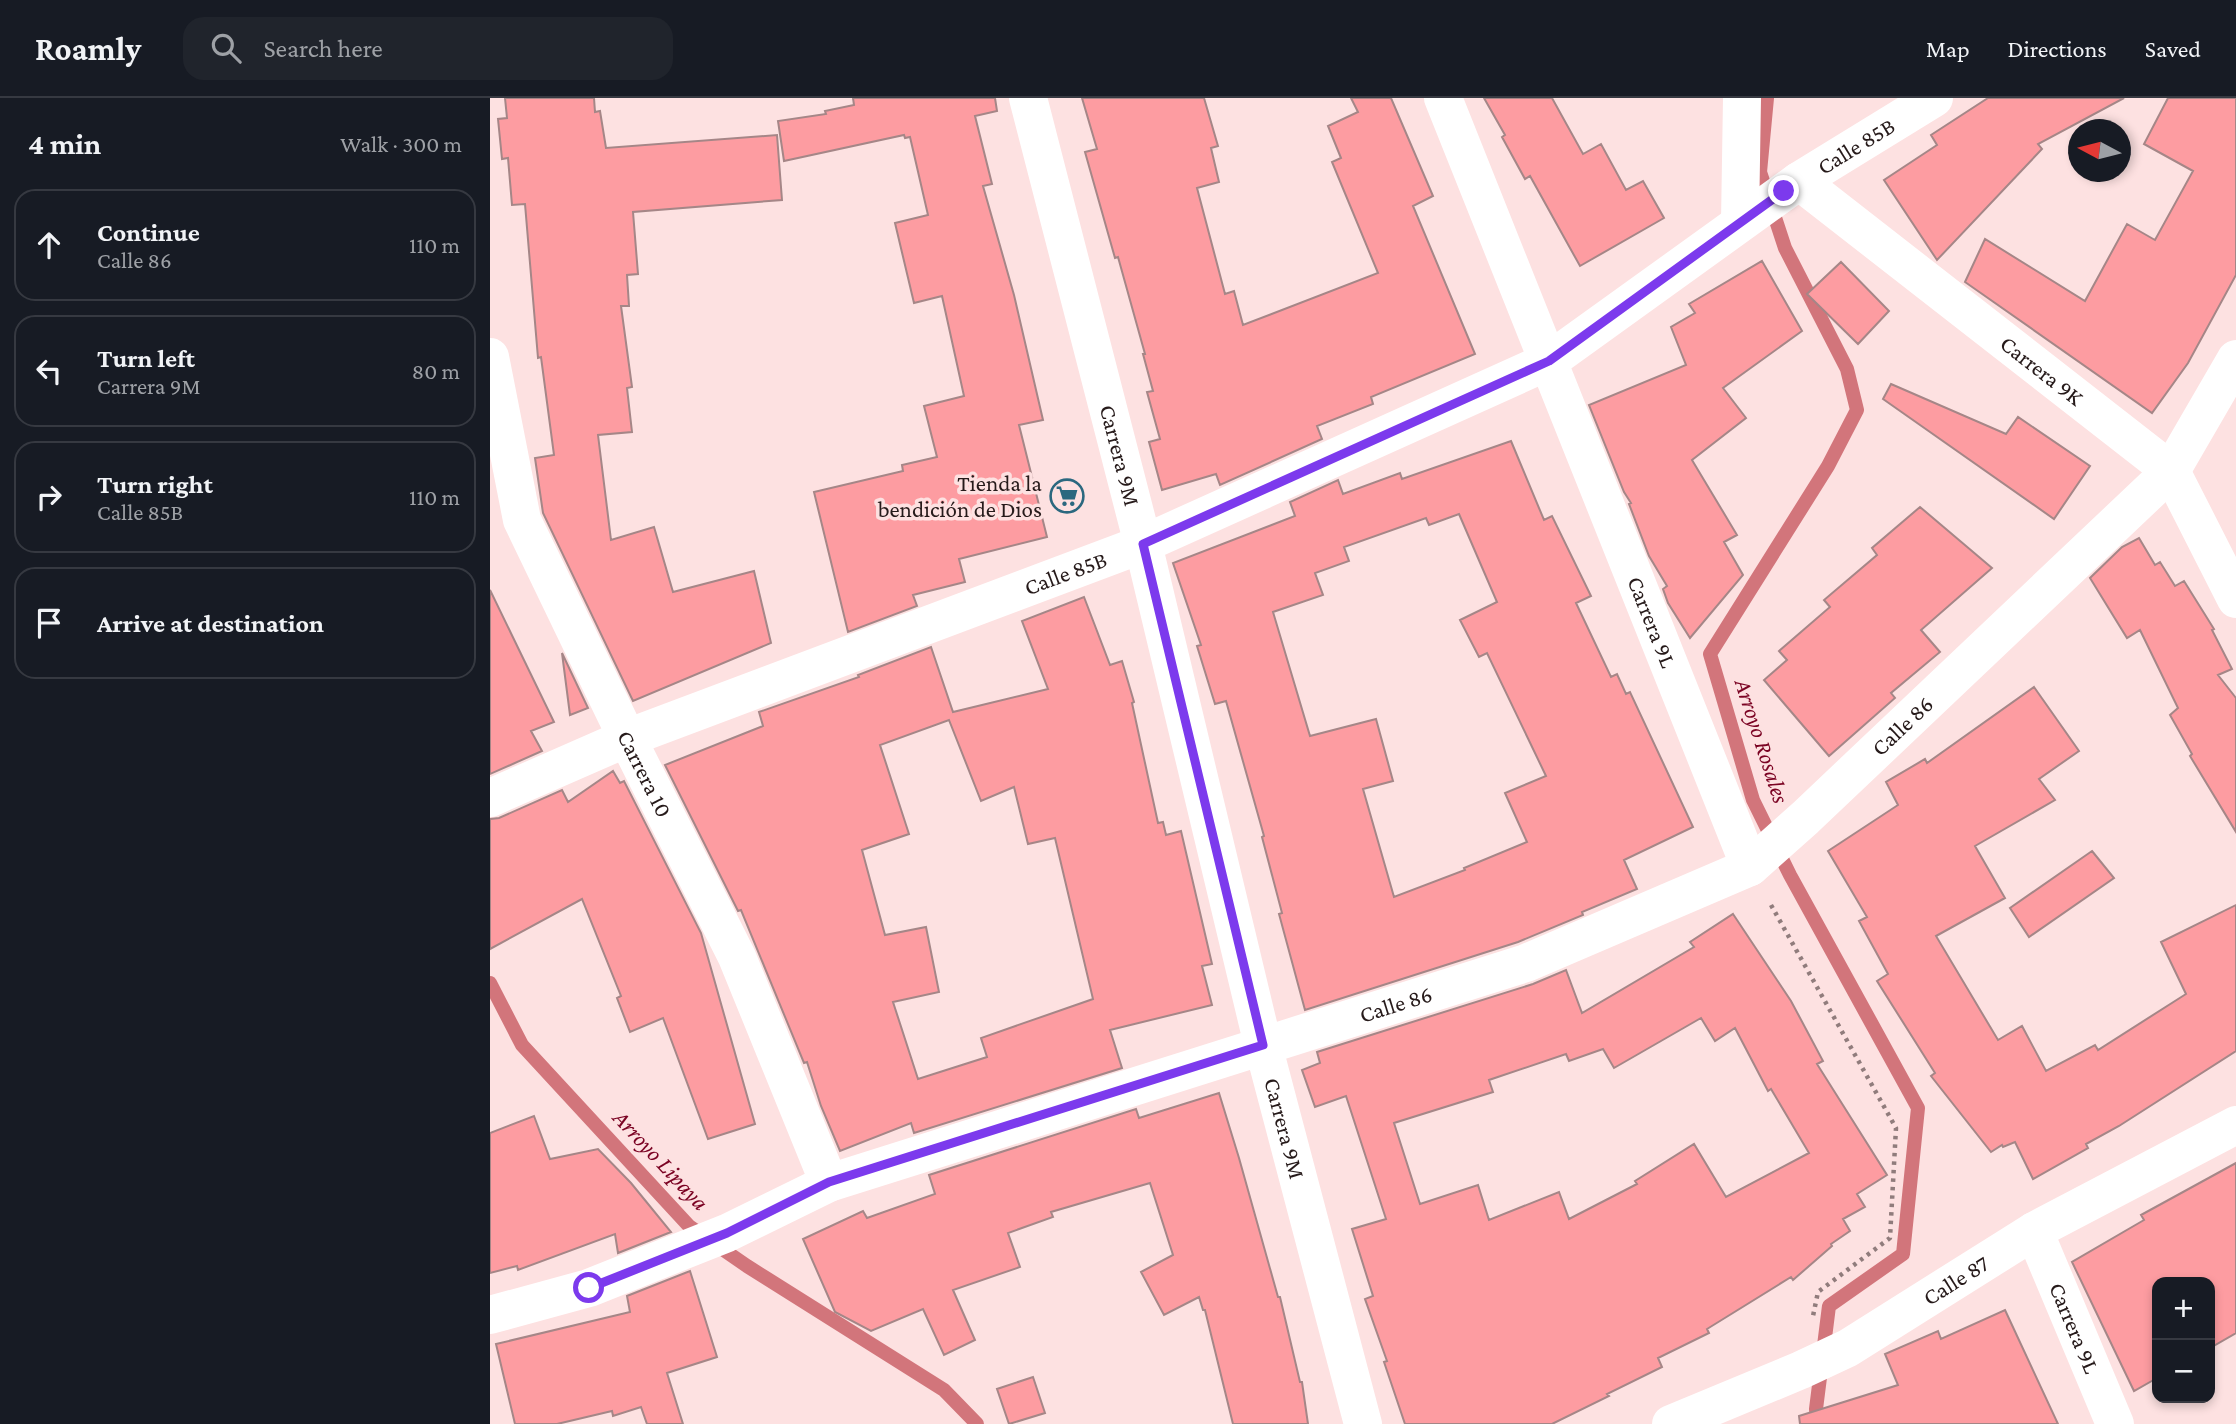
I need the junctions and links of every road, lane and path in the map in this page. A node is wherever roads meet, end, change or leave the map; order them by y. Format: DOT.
graph roads {
  1 [pos="1028,98"];
  2 [pos="1443,98"];
  3 [pos="1742,98"];
  4 [pos="1934,98"];
  5 [pos="1770,201"];
  6 [pos="490,357"];
  7 [pos="2236,359"];
  8 [pos="1549,361"];
  9 [pos="2171,471"];
  10 [pos="1143,544"];
  11 [pos="2236,599"];
  12 [pos="626,738"];
  13 [pos="490,798"];
  14 [pos="1756,862"];
  15 [pos="1263,1045"];
  16 [pos="2236,1125"];
  17 [pos="829,1182"];
  18 [pos="2034,1231"];
  19 [pos="490,1315"];
  20 [pos="1805,1369"];
  21 [pos="1363,1424"];
  22 [pos="1671,1424"];
  23 [pos="2115,1424"];
  1 -- 10 [label="street, Carrera 9M"];
  2 -- 8 [label="street, Carrera 9L"];
  3 -- 5 [label="street"];
  4 -- 5 [label="street, Calle 85B"];
  5 -- 8 [label="street, Calle 85B"];
  5 -- 9 [label="street, Carrera 9K"];
  6 -- 12 [label="street, Carrera 10"];
  7 -- 9 [label="street, Calle 86"];
  8 -- 10 [label="street, Calle 85B"];
  8 -- 14 [label="street, Carrera 9L"];
  9 -- 11 [label="street, Carrera 9K"];
  9 -- 14 [label="street, Calle 86"];
  10 -- 12 [label="street, Calle 85B"];
  10 -- 15 [label="street, Carrera 9M"];
  12 -- 13 [label="street, Calle 85B"];
  12 -- 17 [label="street, Carrera 10"];
  14 -- 15 [label="street, Calle 86"];
  14 -- 20 [label="path"];
  15 -- 17 [label="street, Calle 86"];
  15 -- 21 [label="street, Carrera 9M"];
  16 -- 18 [label="street, Calle 87"];
  17 -- 19 [label="street, Calle 86"];
  18 -- 20 [label="street, Calle 87"];
  18 -- 23 [label="street, Carrera 9L"];
  20 -- 22 [label="street, Calle 87"];
}
